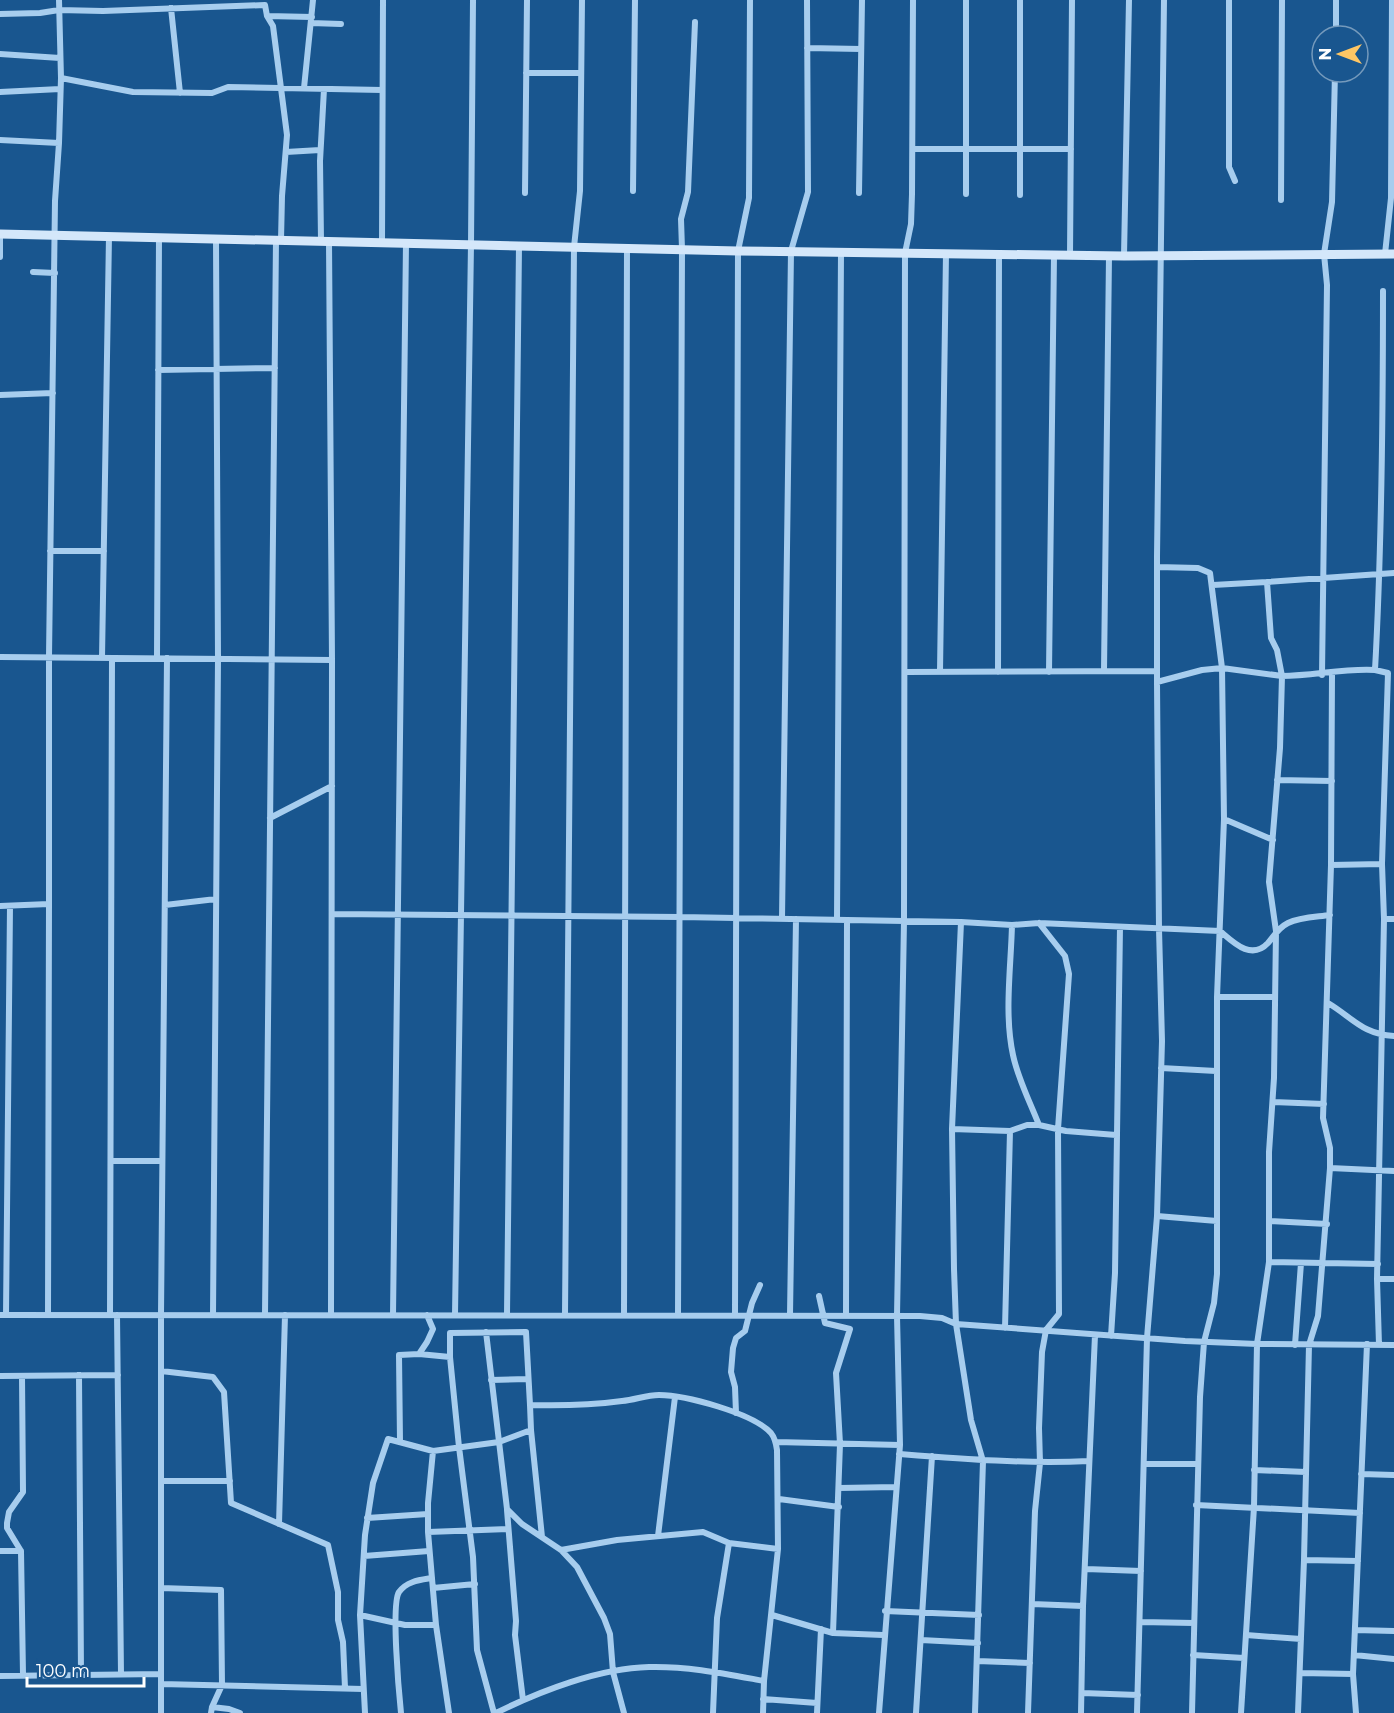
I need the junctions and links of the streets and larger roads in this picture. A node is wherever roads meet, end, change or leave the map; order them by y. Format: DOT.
graph roads {
  1 [pos="59,0"];
  2 [pos="313,0"];
  3 [pos="383,0"];
  4 [pos="472,0"];
  5 [pos="527,0"];
  6 [pos="582,0"];
  7 [pos="635,0"];
  8 [pos="750,0"];
  9 [pos="807,0"];
  10 [pos="862,0"];
  11 [pos="913,0"];
  12 [pos="966,0"];
  13 [pos="1020,0"];
  14 [pos="1072,0"];
  15 [pos="1129,0"];
  16 [pos="1164,0"];
  17 [pos="1229,0"];
  18 [pos="1282,0"];
  19 [pos="1336,0"];
  20 [pos="1392,0"];
  21 [pos="265,3"];
  22 [pos="171,8"];
  23 [pos="59,10"];
  24 [pos="0,14"];
  25 [pos="267,15"];
  26 [pos="312,20"];
  27 [pos="695,22"];
  28 [pos="341,24"];
  29 [pos="1335,24"];
  30 [pos="807,48"];
  31 [pos="861,49"];
  32 [pos="0,54"];
  33 [pos="60,58"];
  34 [pos="1393,60"];
  35 [pos="526,73"];
  36 [pos="581,73"];
  37 [pos="61,78"];
  38 [pos="1335,84"];
  39 [pos="281,87"];
  40 [pos="304,88"];
  41 [pos="60,89"];
  42 [pos="324,89"];
  43 [pos="382,90"];
  44 [pos="0,92"];
  45 [pos="180,93"];
  46 [pos="0,141"];
  47 [pos="59,143"];
  48 [pos="912,149"];
  49 [pos="966,149"];
  50 [pos="1020,149"];
  51 [pos="1071,149"];
  52 [pos="320,150"];
  53 [pos="286,152"];
  54 [pos="1235,181"];
  55 [pos="633,191"];
  56 [pos="525,193"];
  57 [pos="859,193"];
  58 [pos="966,194"];
  59 [pos="1020,195"];
  60 [pos="1281,200"];
  61 [pos="0,234"];
  62 [pos="56,235"];
  63 [pos="109,236"];
  64 [pos="159,237"];
  65 [pos="216,239"];
  66 [pos="279,240"];
  67 [pos="325,241"];
  68 [pos="382,242"];
  69 [pos="406,243"];
  70 [pos="471,244"];
  71 [pos="519,246"];
  72 [pos="574,247"];
  73 [pos="627,248"];
  74 [pos="682,249"];
  75 [pos="738,251"];
  76 [pos="791,251"];
  77 [pos="841,252"];
  78 [pos="905,253"];
  79 [pos="946,254"];
  80 [pos="999,254"];
  81 [pos="1324,254"];
  82 [pos="1389,254"];
  83 [pos="1054,255"];
  84 [pos="1070,255"];
  85 [pos="1109,256"];
  86 [pos="1124,256"];
  87 [pos="1162,256"];
  88 [pos="0,257"];
  89 [pos="33,272"];
  90 [pos="55,273"];
  91 [pos="1383,291"];
  92 [pos="275,368"];
  93 [pos="217,369"];
  94 [pos="158,370"];
  95 [pos="53,393"];
  96 [pos="0,395"];
  97 [pos="50,551"];
  98 [pos="104,551"];
  99 [pos="1157,567"];
  100 [pos="1394,573"];
  101 [pos="1380,574"];
  102 [pos="1323,578"];
  103 [pos="1267,582"];
  104 [pos="1213,585"];
  105 [pos="0,657"];
  106 [pos="49,657"];
  107 [pos="102,658"];
  108 [pos="112,658"];
  109 [pos="157,658"];
  110 [pos="167,658"];
  111 [pos="218,659"];
  112 [pos="272,659"];
  113 [pos="332,660"];
  114 [pos="1222,668"];
  115 [pos="1375,670"];
  116 [pos="1104,671"];
  117 [pos="1157,671"];
  118 [pos="906,672"];
  119 [pos="940,672"];
  120 [pos="998,672"];
  121 [pos="1048,672"];
  122 [pos="1391,673"];
  123 [pos="1332,674"];
  124 [pos="1322,675"];
  125 [pos="1282,676"];
  126 [pos="1157,682"];
  127 [pos="1390,727"];
  128 [pos="1277,780"];
  129 [pos="1332,781"];
  130 [pos="1384,781"];
  131 [pos="1394,781"];
  132 [pos="332,786"];
  133 [pos="270,818"];
  134 [pos="1224,819"];
  135 [pos="1273,840"];
  136 [pos="1382,864"];
  137 [pos="1331,865"];
  138 [pos="216,899"];
  139 [pos="49,904"];
  140 [pos="165,905"];
  141 [pos="0,906"];
  142 [pos="10,906"];
  143 [pos="332,914"];
  144 [pos="398,915"];
  145 [pos="461,915"];
  146 [pos="1330,915"];
  147 [pos="511,916"];
  148 [pos="568,916"];
  149 [pos="626,917"];
  150 [pos="680,917"];
  151 [pos="736,918"];
  152 [pos="782,919"];
  153 [pos="796,919"];
  154 [pos="1384,919"];
  155 [pos="1394,919"];
  156 [pos="837,920"];
  157 [pos="847,920"];
  158 [pos="904,921"];
  159 [pos="961,922"];
  160 [pos="1039,922"];
  161 [pos="1012,925"];
  162 [pos="1120,927"];
  163 [pos="1159,928"];
  164 [pos="1220,931"];
  165 [pos="1276,931"];
  166 [pos="1217,997"];
  167 [pos="1275,997"];
  168 [pos="1328,1003"];
  169 [pos="1382,1035"];
  170 [pos="1394,1036"];
  171 [pos="1161,1068"];
  172 [pos="1216,1071"];
  173 [pos="1273,1102"];
  174 [pos="1324,1104"];
  175 [pos="1039,1125"];
  176 [pos="952,1129"];
  177 [pos="1058,1129"];
  178 [pos="1010,1131"];
  179 [pos="1116,1135"];
  180 [pos="111,1161"];
  181 [pos="162,1161"];
  182 [pos="1330,1168"];
  183 [pos="1379,1171"];
  184 [pos="1394,1172"];
  185 [pos="1157,1216"];
  186 [pos="1217,1221"];
  187 [pos="1269,1221"];
  188 [pos="1327,1224"];
  189 [pos="1269,1262"];
  190 [pos="1301,1263"];
  191 [pos="1323,1263"];
  192 [pos="1378,1264"];
  193 [pos="1377,1279"];
  194 [pos="1394,1279"];
  195 [pos="760,1285"];
  196 [pos="819,1296"];
  197 [pos="3,1315"];
  198 [pos="48,1315"];
  199 [pos="114,1315"];
  200 [pos="161,1315"];
  201 [pos="213,1315"];
  202 [pos="266,1315"];
  203 [pos="285,1315"];
  204 [pos="331,1315"];
  205 [pos="393,1315"];
  206 [pos="427,1315"];
  207 [pos="455,1315"];
  208 [pos="507,1315"];
  209 [pos="565,1315"];
  210 [pos="624,1315"];
  211 [pos="678,1315"];
  212 [pos="735,1315"];
  213 [pos="749,1315"];
  214 [pos="790,1315"];
  215 [pos="822,1316"];
  216 [pos="846,1316"];
  217 [pos="897,1316"];
  218 [pos="957,1324"];
  219 [pos="1005,1328"];
  220 [pos="1046,1330"];
  221 [pos="486,1332"];
  222 [pos="1095,1335"];
  223 [pos="1111,1336"];
  224 [pos="1147,1338"];
  225 [pos="1204,1342"];
  226 [pos="1257,1344"];
  227 [pos="1367,1344"];
  228 [pos="1295,1345"];
  229 [pos="1309,1345"];
  230 [pos="1378,1345"];
  231 [pos="1394,1345"];
  232 [pos="418,1354"];
  233 [pos="450,1358"];
  234 [pos="161,1371"];
  235 [pos="80,1375"];
  236 [pos="118,1375"];
  237 [pos="0,1376"];
  238 [pos="22,1376"];
  239 [pos="528,1379"];
  240 [pos="491,1380"];
  241 [pos="675,1397"];
  242 [pos="530,1405"];
  243 [pos="736,1413"];
  244 [pos="531,1430"];
  245 [pos="400,1442"];
  246 [pos="499,1442"];
  247 [pos="776,1442"];
  248 [pos="840,1444"];
  249 [pos="900,1445"];
  250 [pos="459,1447"];
  251 [pos="433,1451"];
  252 [pos="899,1454"];
  253 [pos="932,1456"];
  254 [pos="983,1461"];
  255 [pos="1089,1461"];
  256 [pos="1040,1463"];
  257 [pos="1144,1464"];
  258 [pos="1198,1464"];
  259 [pos="1254,1470"];
  260 [pos="1306,1472"];
  261 [pos="1362,1474"];
  262 [pos="1394,1475"];
  263 [pos="161,1480"];
  264 [pos="230,1481"];
  265 [pos="896,1487"];
  266 [pos="839,1488"];
  267 [pos="779,1499"];
  268 [pos="1197,1505"];
  269 [pos="839,1507"];
  270 [pos="1254,1507"];
  271 [pos="507,1509"];
  272 [pos="1305,1510"];
  273 [pos="1360,1513"];
  274 [pos="428,1514"];
  275 [pos="368,1518"];
  276 [pos="279,1524"];
  277 [pos="470,1529"];
  278 [pos="508,1529"];
  279 [pos="428,1532"];
  280 [pos="658,1536"];
  281 [pos="542,1538"];
  282 [pos="729,1544"];
  283 [pos="778,1549"];
  284 [pos="561,1550"];
  285 [pos="0,1551"];
  286 [pos="21,1551"];
  287 [pos="429,1551"];
  288 [pos="364,1556"];
  289 [pos="1304,1560"];
  290 [pos="1358,1561"];
  291 [pos="1086,1569"];
  292 [pos="1141,1570"];
  293 [pos="432,1578"];
  294 [pos="475,1584"];
  295 [pos="161,1588"];
  296 [pos="433,1588"];
  297 [pos="1032,1604"];
  298 [pos="1083,1606"];
  299 [pos="885,1611"];
  300 [pos="923,1614"];
  301 [pos="360,1615"];
  302 [pos="772,1615"];
  303 [pos="979,1615"];
  304 [pos="396,1622"];
  305 [pos="1140,1622"];
  306 [pos="1194,1623"];
  307 [pos="436,1625"];
  308 [pos="821,1629"];
  309 [pos="1355,1630"];
  310 [pos="1394,1631"];
  311 [pos="833,1633"];
  312 [pos="884,1635"];
  313 [pos="1246,1635"];
  314 [pos="1301,1639"];
  315 [pos="921,1640"];
  316 [pos="978,1643"];
  317 [pos="1193,1655"];
  318 [pos="1354,1655"];
  319 [pos="1244,1658"];
  320 [pos="1394,1659"];
  321 [pos="977,1661"];
  322 [pos="1030,1663"];
  323 [pos="613,1672"];
  324 [pos="714,1672"];
  325 [pos="1300,1673"];
  326 [pos="121,1674"];
  327 [pos="161,1674"];
  328 [pos="1353,1674"];
  329 [pos="23,1675"];
  330 [pos="81,1675"];
  331 [pos="0,1676"];
  332 [pos="764,1681"];
  333 [pos="161,1684"];
  334 [pos="222,1685"];
  335 [pos="345,1688"];
  336 [pos="363,1689"];
  337 [pos="1082,1693"];
  338 [pos="1138,1695"];
  339 [pos="523,1700"];
  340 [pos="763,1700"];
  341 [pos="817,1703"];
  342 [pos="211,1710"];
  343 [pos="161,1713"];
  344 [pos="240,1713"];
  345 [pos="365,1713"];
  346 [pos="401,1713"];
  347 [pos="449,1713"];
  348 [pos="495,1713"];
  349 [pos="624,1713"];
  350 [pos="713,1713"];
  351 [pos="763,1713"];
  352 [pos="817,1713"];
  353 [pos="879,1713"];
  354 [pos="916,1713"];
  355 [pos="975,1713"];
  356 [pos="1028,1713"];
  357 [pos="1081,1713"];
  358 [pos="1137,1713"];
  359 [pos="1192,1713"];
  360 [pos="1241,1713"];
  361 [pos="1298,1713"];
  362 [pos="1356,1713"];
  1 -- 23 [label="street"];
  2 -- 26 [label="street"];
  3 -- 43 [label="street"];
  4 -- 70 [label="street"];
  5 -- 35 [label="street"];
  6 -- 36 [label="street"];
  7 -- 55 [label="street"];
  8 -- 75 [label="street"];
  9 -- 30 [label="street"];
  10 -- 31 [label="street"];
  11 -- 48 [label="street"];
  12 -- 49 [label="street"];
  13 -- 50 [label="street"];
  14 -- 51 [label="street"];
  15 -- 86 [label="street"];
  16 -- 87 [label="street"];
  17 -- 54 [label="street"];
  18 -- 60 [label="street"];
  19 -- 29 [label="street"];
  20 -- 34 [label="street"];
  21 -- 22 [label="street"];
  21 -- 25 [label="street"];
  22 -- 23 [label="street"];
  22 -- 45 [label="street"];
  23 -- 24 [label="street"];
  23 -- 33 [label="street"];
  25 -- 26 [label="street"];
  25 -- 39 [label="street"];
  26 -- 28 [label="street"];
  26 -- 40 [label="street"];
  27 -- 74 [label="street"];
  30 -- 31 [label="street"];
  30 -- 76 [label="street"];
  31 -- 57 [label="street"];
  32 -- 33 [label="street"];
  33 -- 37 [label="street"];
  34 -- 82 [label="street"];
  35 -- 36 [label="street"];
  35 -- 56 [label="street"];
  36 -- 72 [label="street"];
  37 -- 41 [label="street"];
  37 -- 45 [label="street"];
  38 -- 81 [label="street"];
  39 -- 40 [label="street"];
  39 -- 45 [label="street"];
  39 -- 53 [label="street"];
  40 -- 42 [label="street"];
  41 -- 44 [label="street"];
  41 -- 47 [label="street"];
  42 -- 43 [label="street"];
  42 -- 52 [label="street"];
  43 -- 68 [label="street"];
  46 -- 47 [label="street"];
  47 -- 62 [label="street"];
  48 -- 49 [label="street"];
  48 -- 78 [label="street"];
  49 -- 50 [label="street"];
  49 -- 58 [label="street"];
  50 -- 51 [label="street"];
  50 -- 59 [label="street"];
  51 -- 84 [label="street"];
  52 -- 53 [label="street"];
  52 -- 67 [label="street"];
  53 -- 66 [label="street"];
  61 -- 62 [label="street"];
  61 -- 88 [label="street"];
  62 -- 63 [label="street"];
  62 -- 90 [label="street"];
  63 -- 64 [label="street"];
  63 -- 98 [label="street"];
  64 -- 65 [label="street"];
  64 -- 94 [label="street"];
  65 -- 66 [label="street"];
  65 -- 93 [label="street"];
  66 -- 67 [label="street"];
  66 -- 92 [label="street"];
  67 -- 68 [label="street"];
  67 -- 113 [label="street"];
  68 -- 69 [label="street"];
  69 -- 70 [label="street"];
  69 -- 144 [label="street"];
  70 -- 71 [label="street"];
  70 -- 145 [label="street"];
  71 -- 72 [label="street"];
  71 -- 147 [label="street"];
  72 -- 73 [label="street"];
  72 -- 148 [label="street"];
  73 -- 74 [label="street"];
  73 -- 149 [label="street"];
  74 -- 75 [label="street"];
  74 -- 150 [label="street"];
  75 -- 76 [label="street"];
  75 -- 151 [label="street"];
  76 -- 77 [label="street"];
  76 -- 152 [label="street"];
  77 -- 78 [label="street"];
  77 -- 156 [label="street"];
  78 -- 79 [label="street"];
  78 -- 118 [label="street"];
  79 -- 80 [label="street"];
  79 -- 119 [label="street"];
  80 -- 83 [label="street"];
  80 -- 120 [label="street"];
  81 -- 82 [label="street"];
  81 -- 87 [label="street"];
  81 -- 102 [label="street"];
  83 -- 84 [label="street"];
  83 -- 121 [label="street"];
  84 -- 85 [label="street"];
  85 -- 86 [label="street"];
  85 -- 116 [label="street"];
  86 -- 87 [label="street"];
  87 -- 99 [label="street"];
  89 -- 90 [label="street"];
  90 -- 95 [label="street"];
  91 -- 101 [label="street"];
  92 -- 93 [label="street"];
  92 -- 112 [label="street"];
  93 -- 94 [label="street"];
  93 -- 111 [label="street"];
  94 -- 109 [label="street"];
  95 -- 96 [label="street"];
  95 -- 97 [label="street"];
  97 -- 98 [label="street"];
  97 -- 106 [label="street"];
  98 -- 107 [label="street"];
  99 -- 104 [label="street"];
  99 -- 117 [label="street"];
  100 -- 101 [label="street"];
  101 -- 102 [label="street"];
  101 -- 115 [label="street"];
  102 -- 103 [label="street"];
  102 -- 124 [label="street"];
  103 -- 104 [label="street"];
  103 -- 125 [label="street"];
  104 -- 114 [label="street"];
  105 -- 106 [label="street"];
  106 -- 107 [label="street"];
  106 -- 139 [label="street"];
  107 -- 108 [label="street"];
  108 -- 109 [label="street"];
  108 -- 180 [label="street"];
  109 -- 110 [label="street"];
  110 -- 111 [label="street"];
  110 -- 140 [label="street"];
  111 -- 112 [label="street"];
  111 -- 138 [label="street"];
  112 -- 113 [label="street"];
  112 -- 133 [label="street"];
  113 -- 132 [label="street"];
  114 -- 125 [label="street"];
  114 -- 126 [label="street"];
  114 -- 134 [label="street"];
  115 -- 122 [label="street"];
  115 -- 123 [label="street"];
  116 -- 117 [label="street"];
  116 -- 121 [label="street"];
  117 -- 126 [label="street"];
  118 -- 119 [label="street"];
  118 -- 158 [label="street"];
  119 -- 120 [label="street"];
  120 -- 121 [label="street"];
  122 -- 127 [label="street"];
  123 -- 124 [label="street"];
  123 -- 129 [label="street"];
  124 -- 125 [label="street"];
  125 -- 128 [label="street"];
  126 -- 163 [label="street"];
  127 -- 130 [label="street"];
  128 -- 129 [label="street"];
  128 -- 135 [label="street"];
  129 -- 137 [label="street"];
  130 -- 131 [label="street"];
  130 -- 136 [label="street"];
  132 -- 133 [label="street"];
  132 -- 143 [label="street"];
  133 -- 202 [label="street"];
  134 -- 135 [label="street"];
  134 -- 164 [label="street"];
  135 -- 165 [label="street"];
  136 -- 137 [label="street"];
  136 -- 154 [label="street"];
  137 -- 146 [label="street"];
  138 -- 140 [label="street"];
  138 -- 201 [label="street"];
  139 -- 142 [label="street"];
  139 -- 198 [label="street"];
  140 -- 181 [label="street"];
  141 -- 142 [label="street"];
  142 -- 197 [label="street"];
  143 -- 144 [label="street"];
  143 -- 204 [label="street"];
  144 -- 145 [label="street"];
  144 -- 205 [label="street"];
  145 -- 147 [label="street"];
  145 -- 207 [label="street"];
  146 -- 165 [label="street"];
  146 -- 168 [label="street"];
  147 -- 148 [label="street"];
  147 -- 208 [label="street"];
  148 -- 149 [label="street"];
  148 -- 209 [label="street"];
  149 -- 150 [label="street"];
  149 -- 210 [label="street"];
  150 -- 151 [label="street"];
  150 -- 211 [label="street"];
  151 -- 152 [label="street"];
  151 -- 212 [label="street"];
  152 -- 153 [label="street"];
  153 -- 156 [label="street"];
  153 -- 214 [label="street"];
  154 -- 155 [label="street"];
  154 -- 169 [label="street"];
  156 -- 157 [label="street"];
  157 -- 158 [label="street"];
  157 -- 216 [label="street"];
  158 -- 159 [label="street"];
  158 -- 217 [label="street"];
  159 -- 161 [label="street"];
  159 -- 176 [label="street"];
  160 -- 161 [label="street"];
  160 -- 162 [label="street"];
  160 -- 177 [label="street"];
  161 -- 175 [label="street"];
  162 -- 163 [label="street"];
  162 -- 179 [label="street"];
  163 -- 164 [label="street"];
  163 -- 171 [label="street"];
  164 -- 165 [label="street"];
  164 -- 166 [label="street"];
  165 -- 167 [label="street"];
  166 -- 167 [label="street"];
  166 -- 172 [label="street"];
  167 -- 173 [label="street"];
  168 -- 169 [label="street"];
  168 -- 174 [label="street"];
  169 -- 170 [label="street"];
  169 -- 183 [label="street"];
  171 -- 172 [label="street"];
  171 -- 185 [label="street"];
  172 -- 186 [label="street"];
  173 -- 174 [label="street"];
  173 -- 187 [label="street"];
  174 -- 182 [label="street"];
  175 -- 177 [label="street"];
  175 -- 178 [label="street"];
  176 -- 178 [label="street"];
  176 -- 218 [label="street"];
  177 -- 179 [label="street"];
  177 -- 220 [label="street"];
  178 -- 219 [label="street"];
  179 -- 223 [label="street"];
  180 -- 181 [label="street"];
  180 -- 199 [label="street"];
  181 -- 200 [label="street"];
  182 -- 183 [label="street"];
  182 -- 188 [label="street"];
  183 -- 184 [label="street"];
  183 -- 192 [label="street"];
  185 -- 186 [label="street"];
  185 -- 224 [label="street"];
  186 -- 225 [label="street"];
  187 -- 188 [label="street"];
  187 -- 189 [label="street"];
  188 -- 191 [label="street"];
  189 -- 190 [label="street"];
  189 -- 226 [label="street"];
  190 -- 191 [label="street"];
  190 -- 228 [label="street"];
  191 -- 192 [label="street"];
  191 -- 229 [label="street"];
  192 -- 193 [label="street"];
  193 -- 194 [label="street"];
  193 -- 230 [label="street"];
  195 -- 213 [label="street"];
  196 -- 215 [label="street"];
  197 -- 198 [label="street"];
  198 -- 199 [label="street"];
  199 -- 200 [label="street"];
  199 -- 236 [label="street"];
  200 -- 201 [label="street"];
  200 -- 234 [label="street"];
  201 -- 202 [label="street"];
  202 -- 203 [label="street"];
  203 -- 204 [label="street"];
  203 -- 276 [label="street"];
  204 -- 205 [label="street"];
  205 -- 206 [label="street"];
  206 -- 207 [label="street"];
  206 -- 232 [label="street"];
  207 -- 208 [label="street"];
  208 -- 209 [label="street"];
  209 -- 210 [label="street"];
  210 -- 211 [label="street"];
  211 -- 212 [label="street"];
  212 -- 213 [label="street"];
  213 -- 214 [label="street"];
  213 -- 243 [label="street"];
  214 -- 215 [label="street"];
  215 -- 216 [label="street"];
  215 -- 248 [label="street"];
  216 -- 217 [label="street"];
  217 -- 218 [label="street"];
  217 -- 249 [label="street"];
  218 -- 219 [label="street"];
  218 -- 254 [label="street"];
  219 -- 220 [label="street"];
  220 -- 222 [label="street"];
  220 -- 256 [label="street"];
  221 -- 233 [label="street"];
  221 -- 239 [label="street"];
  221 -- 240 [label="street"];
  222 -- 223 [label="street"];
  222 -- 255 [label="street"];
  223 -- 224 [label="street"];
  224 -- 225 [label="street"];
  224 -- 257 [label="street"];
  225 -- 226 [label="street"];
  225 -- 258 [label="street"];
  226 -- 228 [label="street"];
  226 -- 259 [label="street"];
  227 -- 229 [label="street"];
  227 -- 230 [label="street"];
  227 -- 261 [label="street"];
  228 -- 229 [label="street"];
  229 -- 260 [label="street"];
  230 -- 231 [label="street"];
  232 -- 233 [label="street"];
  232 -- 245 [label="street"];
  233 -- 250 [label="street"];
  234 -- 263 [label="street"];
  234 -- 264 [label="street"];
  235 -- 236 [label="street"];
  235 -- 238 [label="street"];
  235 -- 330 [label="street"];
  236 -- 326 [label="street"];
  237 -- 238 [label="street"];
  238 -- 286 [label="street"];
  239 -- 240 [label="street"];
  239 -- 242 [label="street"];
  240 -- 246 [label="street"];
  241 -- 242 [label="street"];
  241 -- 243 [label="street"];
  241 -- 280 [label="street"];
  242 -- 244 [label="street"];
  243 -- 247 [label="street"];
  244 -- 246 [label="street"];
  244 -- 281 [label="street"];
  245 -- 251 [label="street"];
  245 -- 275 [label="street"];
  246 -- 250 [label="street"];
  246 -- 271 [label="street"];
  247 -- 248 [label="street"];
  247 -- 267 [label="street"];
  248 -- 249 [label="street"];
  248 -- 266 [label="street"];
  249 -- 252 [label="street"];
  250 -- 251 [label="street"];
  250 -- 277 [label="street"];
  251 -- 274 [label="street"];
  252 -- 253 [label="street"];
  252 -- 265 [label="street"];
  253 -- 254 [label="street"];
  253 -- 300 [label="street"];
  254 -- 256 [label="street"];
  254 -- 303 [label="street"];
  255 -- 256 [label="street"];
  255 -- 291 [label="street"];
  256 -- 297 [label="street"];
  257 -- 258 [label="street"];
  257 -- 292 [label="street"];
  258 -- 268 [label="street"];
  259 -- 260 [label="street"];
  259 -- 270 [label="street"];
  260 -- 272 [label="street"];
  261 -- 262 [label="street"];
  261 -- 273 [label="street"];
  263 -- 264 [label="street"];
  263 -- 295 [label="street"];
  264 -- 276 [label="street"];
  265 -- 266 [label="street"];
  265 -- 299 [label="street"];
  266 -- 269 [label="street"];
  267 -- 269 [label="street"];
  267 -- 283 [label="street"];
  268 -- 270 [label="street"];
  268 -- 306 [label="street"];
  269 -- 311 [label="street"];
  270 -- 272 [label="street"];
  270 -- 313 [label="street"];
  271 -- 278 [label="street"];
  271 -- 281 [label="street"];
  272 -- 273 [label="street"];
  272 -- 289 [label="street"];
  273 -- 290 [label="street"];
  274 -- 275 [label="street"];
  274 -- 279 [label="street"];
  275 -- 288 [label="street"];
  276 -- 335 [label="street"];
  277 -- 278 [label="street"];
  277 -- 279 [label="street"];
  277 -- 294 [label="street"];
  278 -- 339 [label="street"];
  279 -- 287 [label="street"];
  280 -- 282 [label="street"];
  280 -- 284 [label="street"];
  281 -- 284 [label="street"];
  282 -- 283 [label="street"];
  282 -- 324 [label="street"];
  283 -- 302 [label="street"];
  284 -- 323 [label="street"];
  285 -- 286 [label="street"];
  286 -- 329 [label="street"];
  287 -- 288 [label="street"];
  287 -- 293 [label="street"];
  288 -- 301 [label="street"];
  289 -- 290 [label="street"];
  289 -- 314 [label="street"];
  290 -- 309 [label="street"];
  291 -- 292 [label="street"];
  291 -- 298 [label="street"];
  292 -- 305 [label="street"];
  293 -- 296 [label="street"];
  293 -- 304 [label="street"];
  294 -- 296 [label="street"];
  294 -- 348 [label="street"];
  295 -- 327 [label="street"];
  295 -- 334 [label="street"];
  296 -- 307 [label="street"];
  297 -- 298 [label="street"];
  297 -- 322 [label="street"];
  298 -- 337 [label="street"];
  299 -- 300 [label="street"];
  299 -- 312 [label="street"];
  300 -- 303 [label="street"];
  300 -- 315 [label="street"];
  301 -- 304 [label="street"];
  301 -- 336 [label="street"];
  302 -- 308 [label="street"];
  302 -- 332 [label="street"];
  303 -- 316 [label="street"];
  304 -- 307 [label="street"];
  304 -- 346 [label="street"];
  305 -- 306 [label="street"];
  305 -- 338 [label="street"];
  306 -- 317 [label="street"];
  307 -- 347 [label="street"];
  308 -- 311 [label="street"];
  308 -- 341 [label="street"];
  309 -- 310 [label="street"];
  309 -- 318 [label="street"];
  311 -- 312 [label="street"];
  312 -- 353 [label="street"];
  313 -- 314 [label="street"];
  313 -- 319 [label="street"];
  314 -- 325 [label="street"];
  315 -- 316 [label="street"];
  315 -- 354 [label="street"];
  316 -- 321 [label="street"];
  317 -- 319 [label="street"];
  317 -- 359 [label="street"];
  318 -- 320 [label="street"];
  318 -- 328 [label="street"];
  319 -- 360 [label="street"];
  321 -- 322 [label="street"];
  321 -- 355 [label="street"];
  322 -- 356 [label="street"];
  323 -- 324 [label="street"];
  323 -- 339 [label="street"];
  323 -- 349 [label="street"];
  324 -- 332 [label="street"];
  324 -- 350 [label="street"];
  325 -- 328 [label="street"];
  325 -- 361 [label="street"];
  326 -- 327 [label="street"];
  326 -- 330 [label="street"];
  327 -- 333 [label="street"];
  328 -- 362 [label="street"];
  329 -- 330 [label="street"];
  329 -- 331 [label="street"];
  332 -- 340 [label="street"];
  333 -- 334 [label="street"];
  333 -- 343 [label="street"];
  334 -- 335 [label="street"];
  334 -- 342 [label="street"];
  335 -- 336 [label="street"];
  336 -- 345 [label="street"];
  337 -- 338 [label="street"];
  337 -- 357 [label="street"];
  338 -- 358 [label="street"];
  339 -- 348 [label="street"];
  340 -- 341 [label="street"];
  340 -- 351 [label="street"];
  341 -- 352 [label="street"];
  342 -- 344 [label="street"];
}
